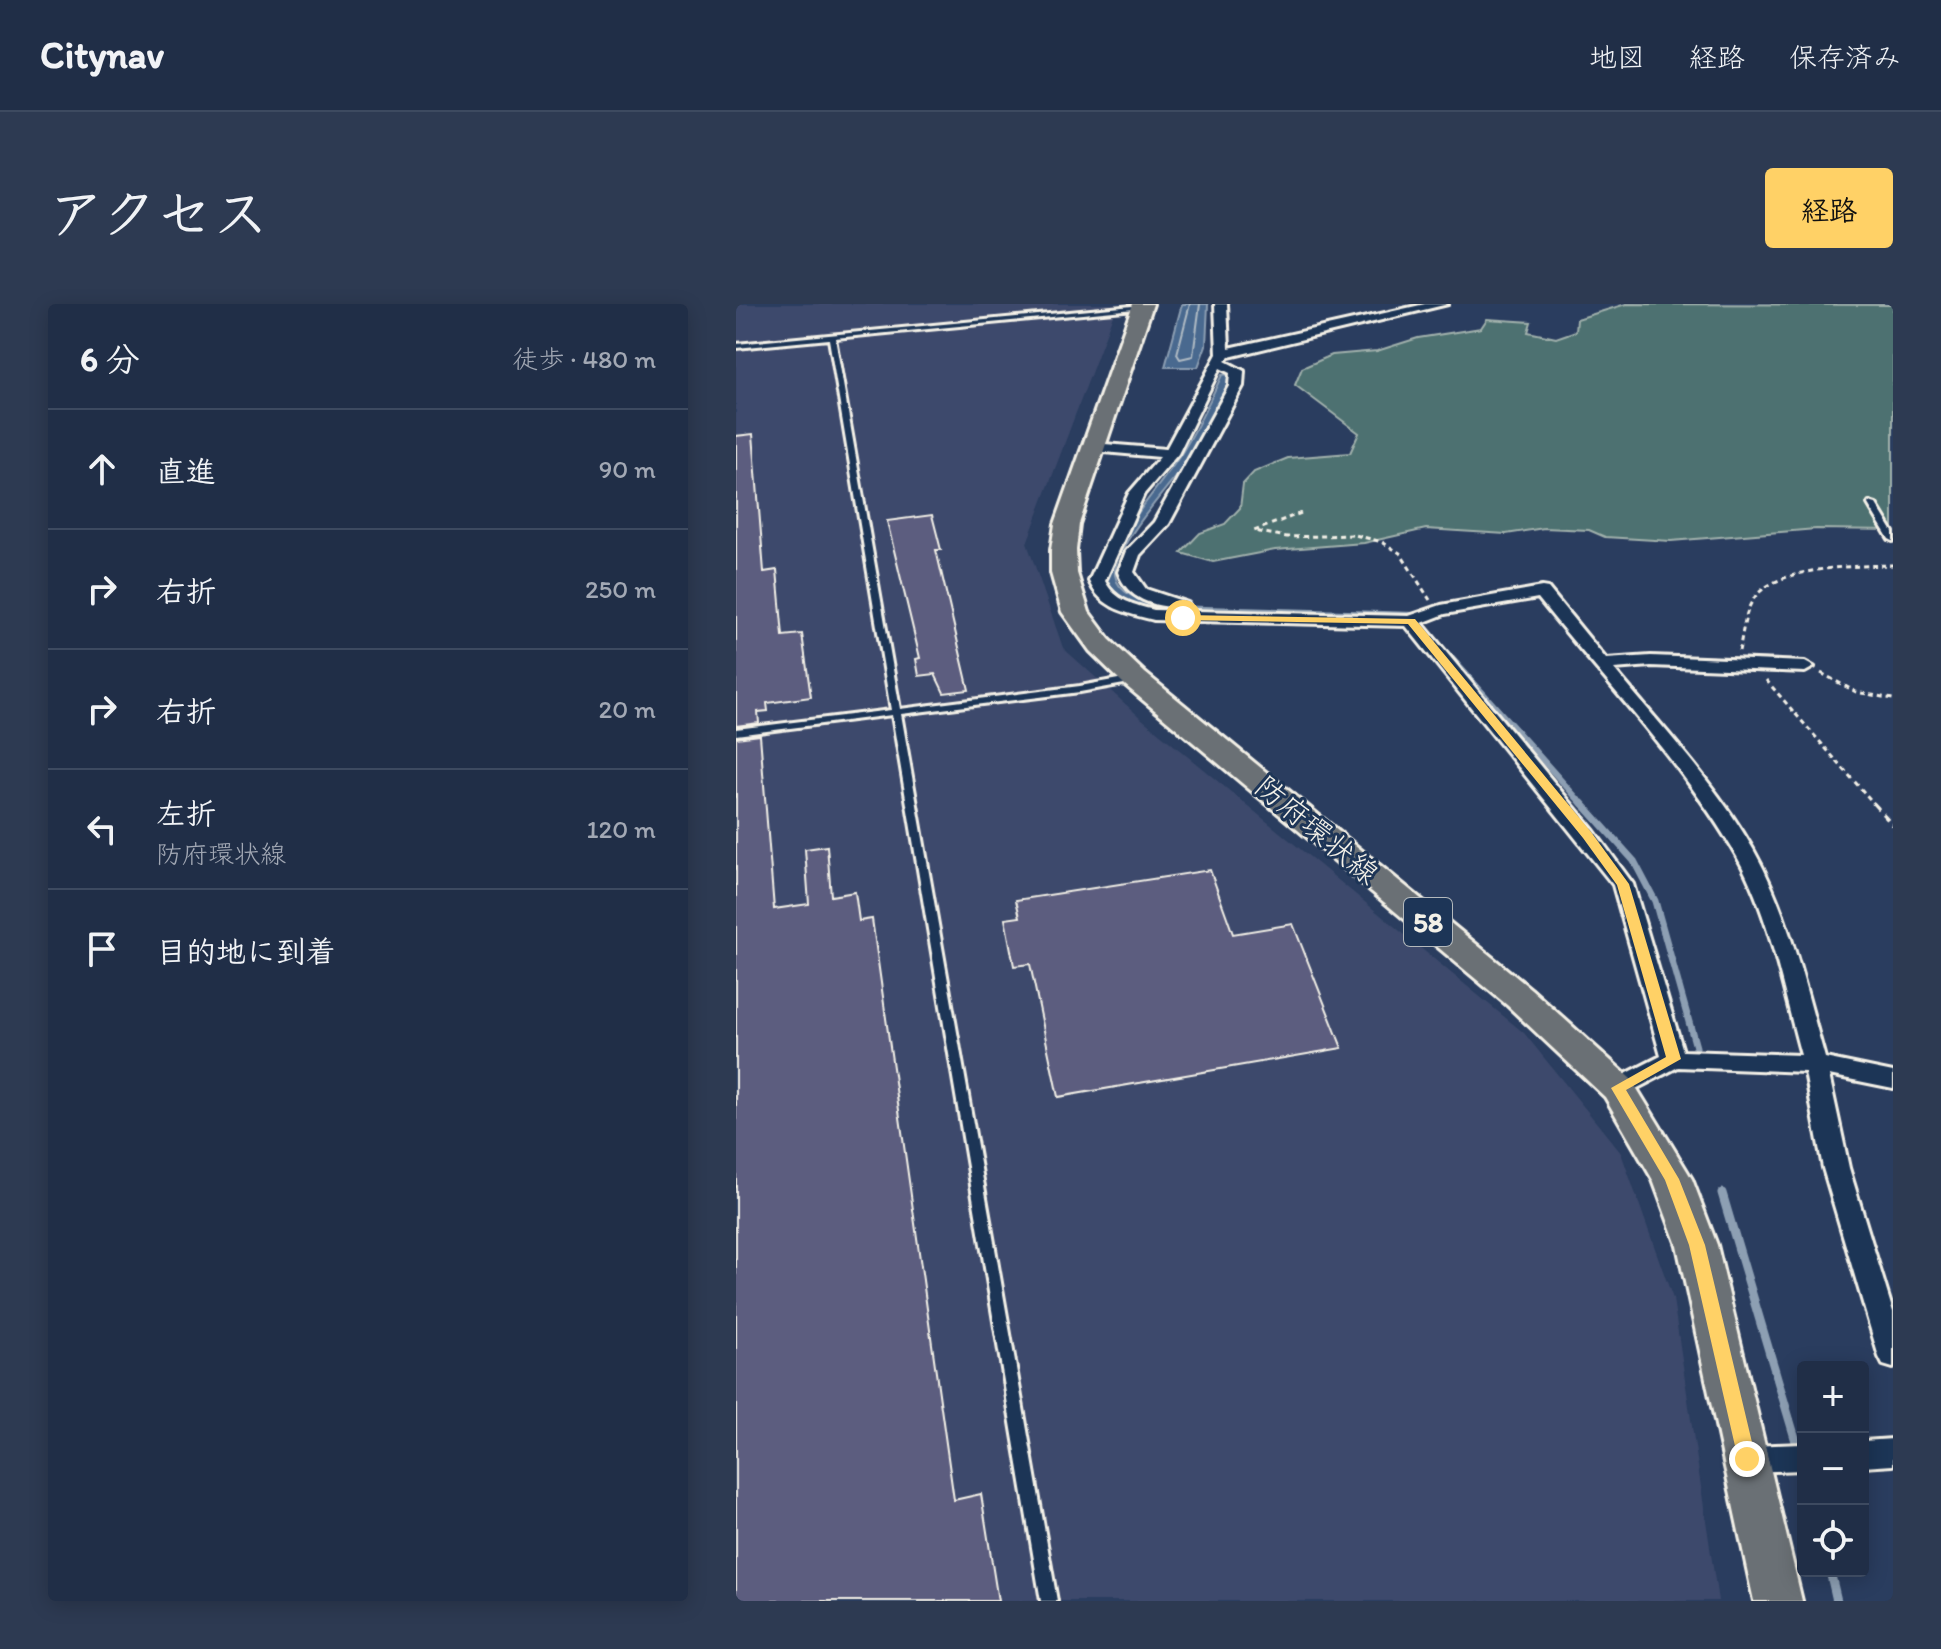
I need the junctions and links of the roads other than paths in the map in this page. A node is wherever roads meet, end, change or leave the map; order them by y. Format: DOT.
graph roads {
  1 [pos="1221,304"];
  2 [pos="1442,304"];
  3 [pos="1143,305"];
  4 [pos="832,337"];
  5 [pos="736,346"];
  6 [pos="1221,358"];
  7 [pos="1092,447"];
  8 [pos="1171,454"];
  9 [pos="1872,504"];
  10 [pos="1893,539"];
  11 [pos="1438,609"];
  12 [pos="1411,621"];
  13 [pos="1603,664"];
  14 [pos="1805,667"];
  15 [pos="1135,679"];
  16 [pos="896,710"];
  17 [pos="736,732"];
  18 [pos="1674,1059"];
  19 [pos="1815,1064"];
  20 [pos="1893,1080"];
  21 [pos="1618,1088"];
  22 [pos="1893,1357"];
  23 [pos="1893,1452"];
  24 [pos="1869,1454"];
  25 [pos="1797,1457"];
  26 [pos="1747,1459"];
  27 [pos="1049,1601"];
  28 [pos="1778,1601"];
  1 -- 6 [label="street"];
  2 -- 6 [label="street"];
  3 -- 4 [label="lane"];
  3 -- 7 [label="main road, 防府環状線 / 58"];
  4 -- 5 [label="lane"];
  4 -- 16 [label="lane"];
  6 -- 8 [label="street"];
  6 -- 11 [label="street"];
  7 -- 8 [label="street"];
  7 -- 15 [label="main road, 防府環状線 / 58"];
  8 -- 12 [label="street"];
  9 -- 10 [label="lane"];
  11 -- 12 [label="street"];
  11 -- 13 [label="street"];
  12 -- 18 [label="street"];
  13 -- 14 [label="street"];
  13 -- 19 [label="street"];
  15 -- 16 [label="lane"];
  15 -- 21 [label="main road, 防府環状線 / 58"];
  16 -- 17 [label="lane"];
  16 -- 27 [label="lane"];
  18 -- 19 [label="street"];
  18 -- 21 [label="street"];
  19 -- 20 [label="street"];
  19 -- 22 [label="street"];
  21 -- 26 [label="main road, 防府環状線 / 58"];
  23 -- 24 [label="street"];
  25 -- 26 [label="street"];
  26 -- 28 [label="main road, 防府環状線 / 58"];
}
